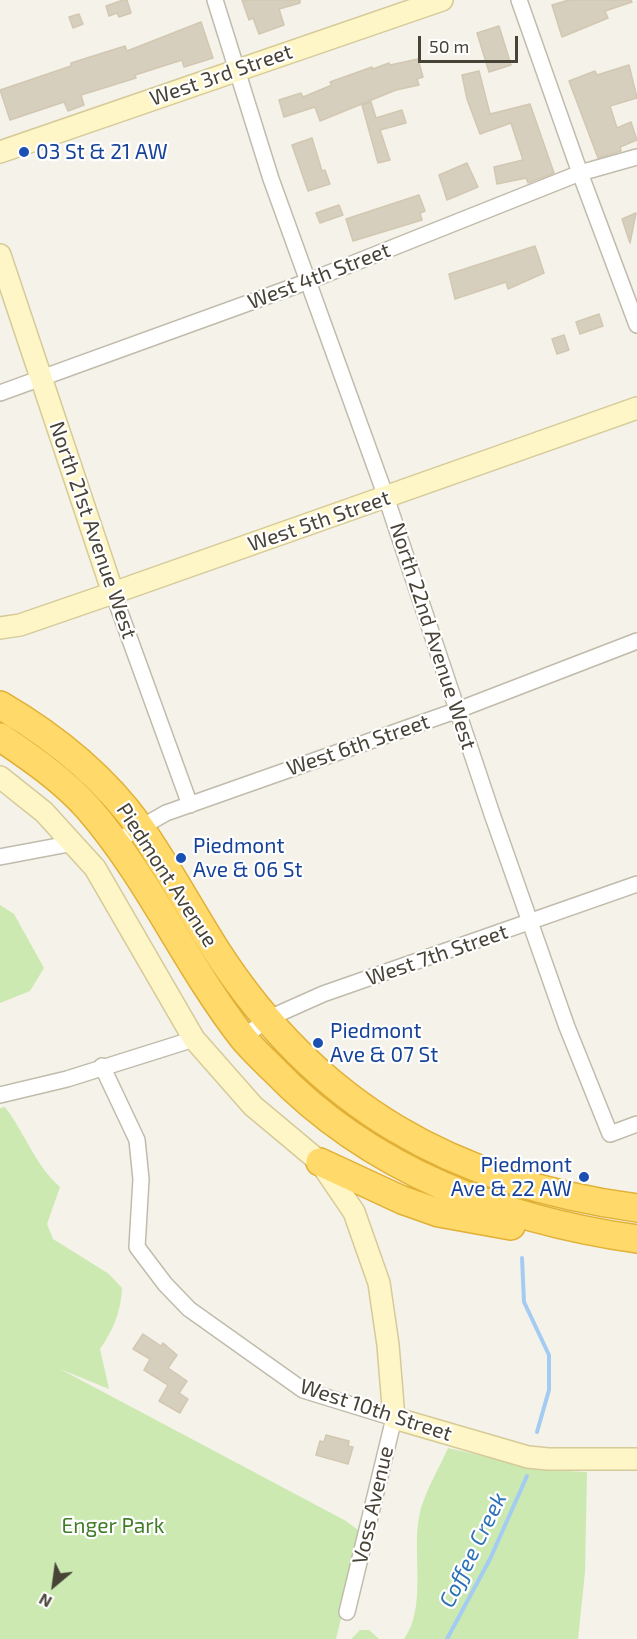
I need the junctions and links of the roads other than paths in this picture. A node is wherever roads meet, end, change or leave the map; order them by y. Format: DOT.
graph roads {
  1 [pos="215,0"];
  2 [pos="442,0"];
  3 [pos="519,0"];
  4 [pos="238,69"];
  5 [pos="0,152"];
  6 [pos="637,157"];
  7 [pos="580,173"];
  8 [pos="0,255"];
  9 [pos="309,281"];
  10 [pos="637,325"];
  11 [pos="41,379"];
  12 [pos="0,393"];
  13 [pos="637,408"];
  14 [pos="386,497"];
  15 [pos="113,593"];
  16 [pos="0,628"];
  17 [pos="637,641"];
  18 [pos="0,705"];
  19 [pos="458,710"];
  20 [pos="0,737"];
  21 [pos="0,777"];
  22 [pos="190,805"];
  23 [pos="139,826"];
  24 [pos="115,842"];
  25 [pos="74,843"];
  26 [pos="0,857"];
  27 [pos="637,884"];
  28 [pos="531,923"];
  29 [pos="267,1019"];
  30 [pos="243,1038"];
  31 [pos="194,1039"];
  32 [pos="102,1066"];
  33 [pos="0,1095"];
  34 [pos="637,1124"];
  35 [pos="320,1162"];
  36 [pos="637,1208"];
  37 [pos="603,1234"];
  38 [pos="637,1239"];
  39 [pos="394,1418"];
  40 [pos="637,1459"];
  41 [pos="347,1612"];
  1 -- 4 [label="street, North 22nd Avenue West"];
  2 -- 4 [label="street, West 3rd Street"];
  3 -- 7 [label="street"];
  4 -- 5 [label="street, West 3rd Street"];
  4 -- 9 [label="street, North 22nd Avenue West"];
  6 -- 7 [label="street, West 4th Street"];
  7 -- 9 [label="street, West 4th Street"];
  7 -- 10 [label="street"];
  8 -- 11 [label="street, North 21st Avenue West"];
  9 -- 11 [label="street, West 4th Street"];
  9 -- 14 [label="street, North 22nd Avenue West"];
  11 -- 12 [label="street, West 4th Street"];
  11 -- 15 [label="street, North 21st Avenue West"];
  13 -- 14 [label="street, West 5th Street"];
  14 -- 15 [label="street, West 5th Street"];
  14 -- 19 [label="street, North 22nd Avenue West"];
  15 -- 16 [label="street, West 5th Street"];
  15 -- 22 [label="street, North 21st Avenue West"];
  17 -- 19 [label="street, West 6th Street"];
  18 -- 23 [label="highway, Piedmont Avenue"];
  19 -- 22 [label="street, West 6th Street"];
  19 -- 28 [label="street, North 22nd Avenue West"];
  20 -- 24 [label="highway, Piedmont Avenue"];
  21 -- 25 [label="street"];
  22 -- 23 [label="street, West 6th Street"];
  23 -- 24 [label="street, West 6th Street"];
  23 -- 29 [label="highway, Piedmont Avenue"];
  24 -- 30 [label="highway, Piedmont Avenue"];
  25 -- 26 [label="street"];
  25 -- 31 [label="street"];
  27 -- 28 [label="street, West 7th Street"];
  28 -- 29 [label="street, West 7th Street"];
  28 -- 34 [label="street, North 22nd Avenue West"];
  29 -- 30 [label="street, West 7th Street"];
  29 -- 36 [label="highway, Piedmont Avenue"];
  30 -- 37 [label="highway, Piedmont Avenue"];
  31 -- 32 [label="street"];
  31 -- 35 [label="street"];
  32 -- 33 [label="street"];
  32 -- 39 [label="street, West 10th Street"];
  35 -- 37 [label="highway"];
  35 -- 39 [label="street, Voss Avenue"];
  37 -- 38 [label="highway, Piedmont Avenue"];
  39 -- 40 [label="street, West 10th Street"];
  39 -- 41 [label="street, Voss Avenue"];
}
